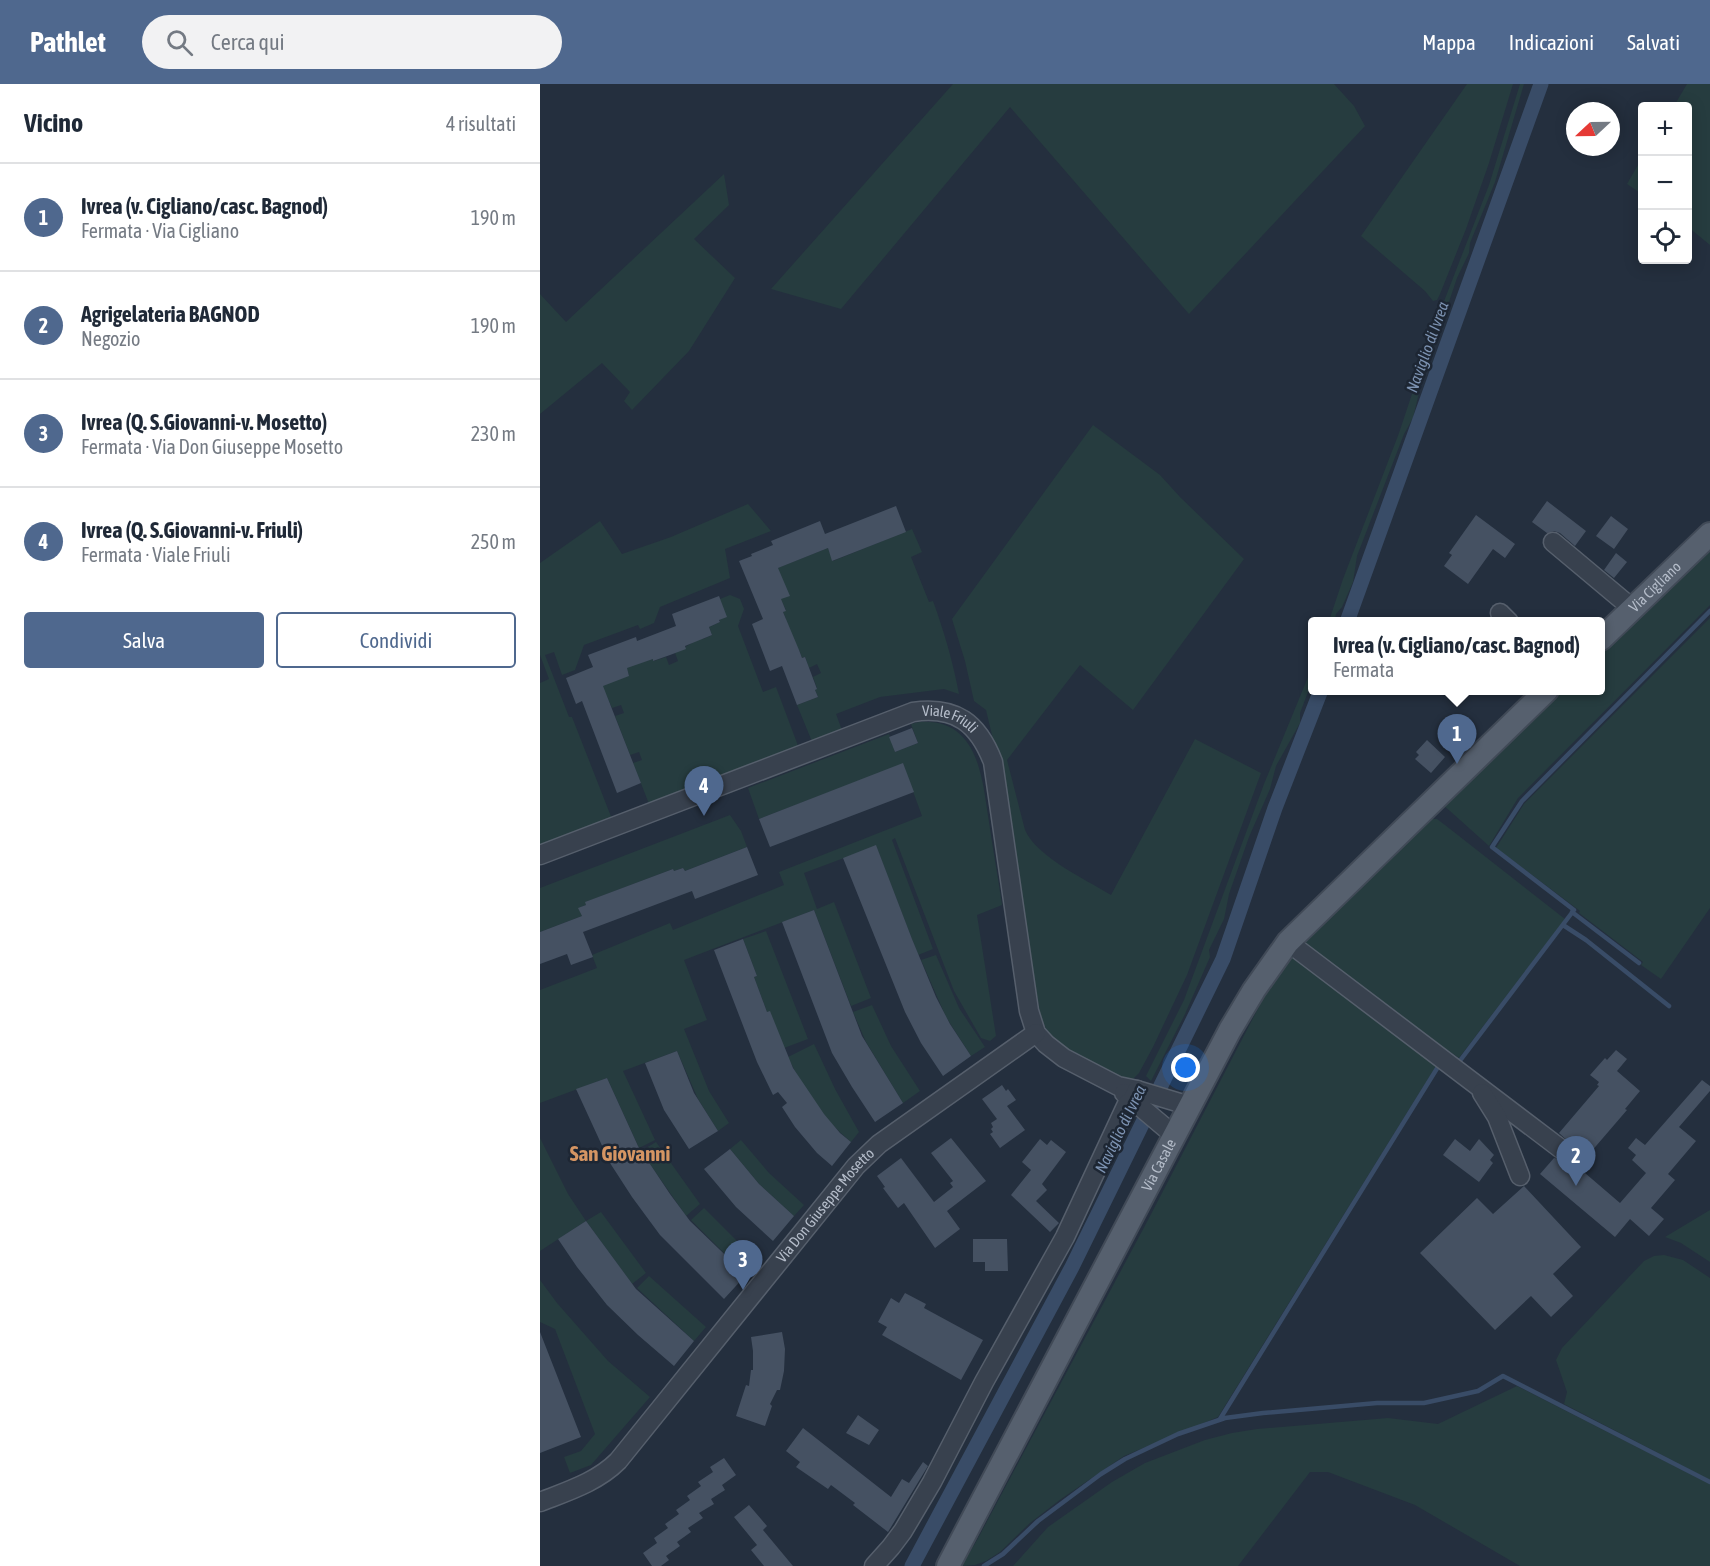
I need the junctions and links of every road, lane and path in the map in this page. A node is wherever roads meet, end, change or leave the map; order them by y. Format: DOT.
graph roads {
  1 [pos="1710,534"];
  2 [pos="1554,542"];
  3 [pos="1633,609"];
  4 [pos="1605,635"];
  5 [pos="1542,695"];
  6 [pos="540,855"];
  7 [pos="1288,942"];
  8 [pos="1036,1033"];
  9 [pos="1476,1084"];
  10 [pos="1135,1095"];
  11 [pos="1181,1103"];
  12 [pos="1175,1136"];
  13 [pos="1561,1149"];
  14 [pos="1520,1176"];
  15 [pos="540,1502"];
  16 [pos="874,1566"];
  17 [pos="948,1566"];
  1 -- 3 [label="main road, Via Cigliano"];
  2 -- 3 [label="street"];
  3 -- 4 [label="main road, Via Cigliano"];
  5 -- 7 [label="main road, Via Casale"];
  6 -- 8 [label="street, Viale Friuli"];
  7 -- 9 [label="street"];
  7 -- 11 [label="main road, Via Casale"];
  8 -- 10 [label="street"];
  8 -- 15 [label="street, Via Don Giuseppe Mosetto"];
  9 -- 13 [label="street"];
  9 -- 14 [label="street"];
  10 -- 11 [label="street"];
  10 -- 12 [label="street"];
  10 -- 16 [label="street"];
  11 -- 12 [label="main road, Via Casale"];
  12 -- 17 [label="main road, Via Casale"];
}
